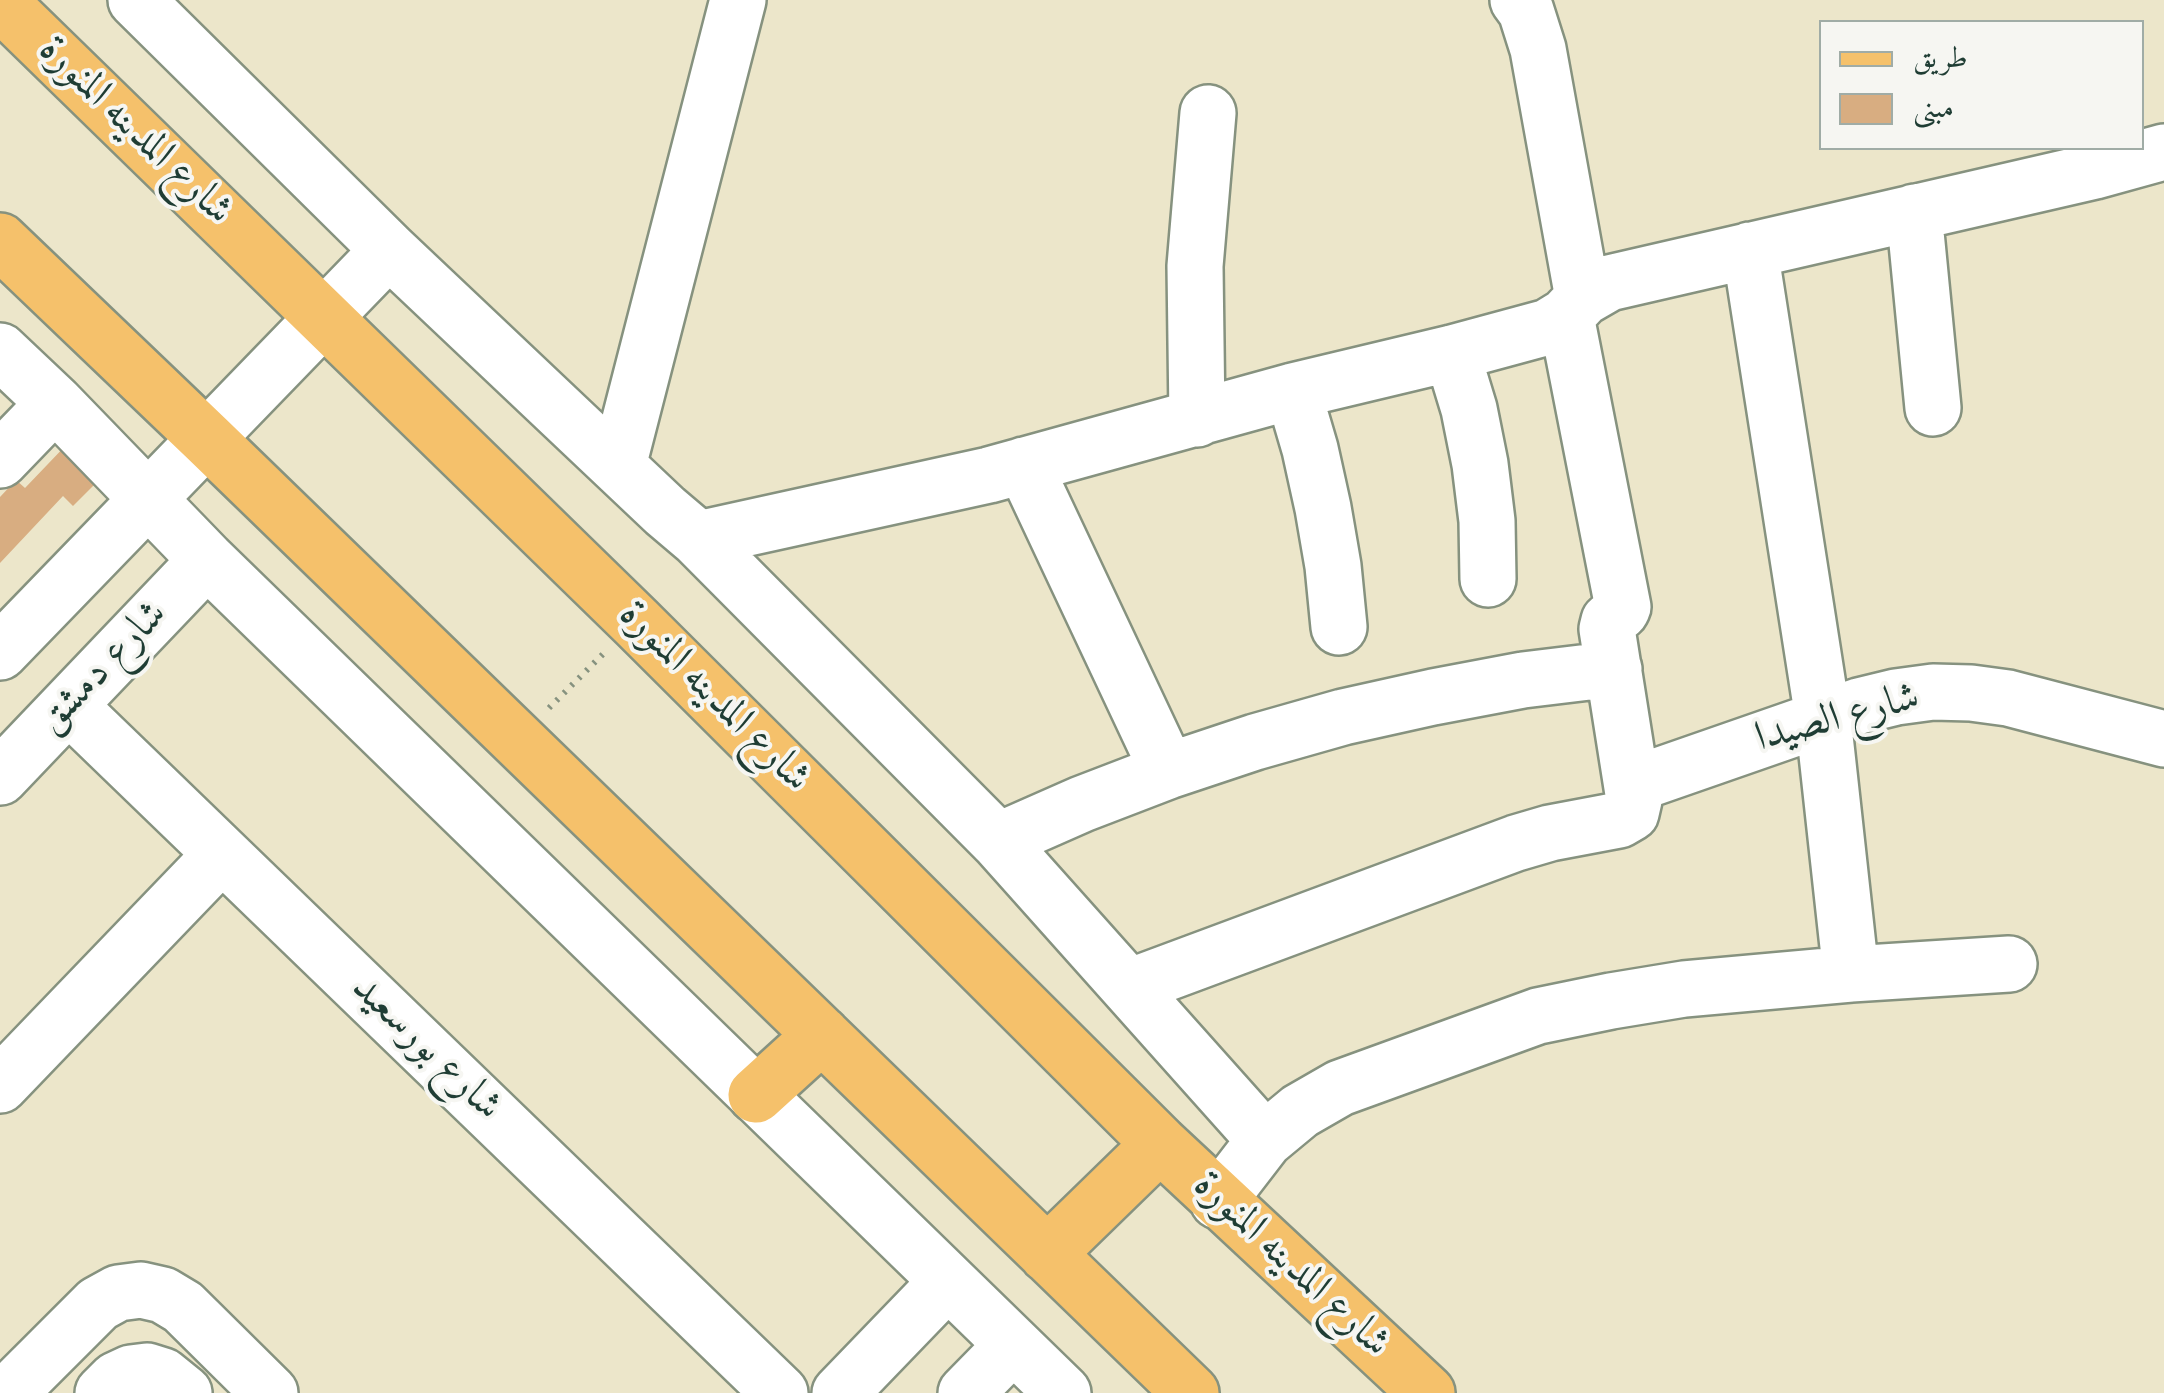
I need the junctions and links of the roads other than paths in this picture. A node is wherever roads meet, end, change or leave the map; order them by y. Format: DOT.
graph roads {
  1 [pos="136,0"];
  2 [pos="738,0"];
  3 [pos="1518,0"];
  4 [pos="0,2"];
  5 [pos="1208,113"];
  6 [pos="2164,152"];
  7 [pos="1914,212"];
  8 [pos="0,241"];
  9 [pos="389,250"];
  10 [pos="1750,250"];
  11 [pos="1574,307"];
  12 [pos="324,318"];
  13 [pos="0,351"];
  14 [pos="1452,354"];
  15 [pos="1293,391"];
  16 [pos="55,403"];
  17 [pos="1933,408"];
  18 [pos="1197,418"];
  19 [pos="208,438"];
  20 [pos="0,460"];
  21 [pos="1024,465"];
  22 [pos="618,466"];
  23 [pos="148,500"];
  24 [pos="698,538"];
  25 [pos="208,560"];
  26 [pos="1488,579"];
  27 [pos="1339,627"];
  28 [pos="0,652"];
  29 [pos="1614,669"];
  30 [pos="69,706"];
  31 [pos="1823,718"];
  32 [pos="2164,739"];
  33 [pos="1168,771"];
  34 [pos="0,777"];
  35 [pos="1632,785"];
  36 [pos="998,841"];
  37 [pos="222,854"];
  38 [pos="2009,964"];
  39 [pos="1851,974"];
  40 [pos="1129,987"];
  41 [pos="822,1034"];
  42 [pos="0,1085"];
  43 [pos="756,1095"];
  44 [pos="1266,1140"];
  45 [pos="1160,1144"];
  46 [pos="1218,1200"];
  47 [pos="1047,1254"];
  48 [pos="947,1282"];
  49 [pos="1013,1344"];
  50 [pos="1187,1392"];
  51 [pos="9,1393"];
  52 [pos="103,1393"];
  53 [pos="184,1393"];
  54 [pos="270,1393"];
  55 [pos="780,1393"];
  56 [pos="840,1393"];
  57 [pos="966,1393"];
  58 [pos="1063,1393"];
  59 [pos="1427,1393"];
  1 -- 9 [label="street"];
  2 -- 22 [label="street"];
  3 -- 11 [label="street"];
  4 -- 12 [label="main road, شارع المدينه المنورة"];
  5 -- 18 [label="street"];
  6 -- 7 [label="street"];
  7 -- 10 [label="street"];
  7 -- 17 [label="street"];
  8 -- 19 [label="main road"];
  9 -- 12 [label="street, شارع دمشق"];
  9 -- 22 [label="street"];
  10 -- 11 [label="street"];
  10 -- 31 [label="street"];
  11 -- 14 [label="street"];
  11 -- 29 [label="street"];
  12 -- 19 [label="street, شارع دمشق"];
  12 -- 45 [label="main road, شارع المدينه المنورة"];
  13 -- 16 [label="street"];
  14 -- 15 [label="street"];
  14 -- 26 [label="street"];
  15 -- 18 [label="street"];
  15 -- 27 [label="street"];
  16 -- 20 [label="street"];
  16 -- 23 [label="street"];
  18 -- 21 [label="street"];
  19 -- 23 [label="street, شارع دمشق"];
  19 -- 41 [label="main road"];
  21 -- 24 [label="street"];
  21 -- 33 [label="street"];
  22 -- 24 [label="street"];
  23 -- 25 [label="street"];
  23 -- 28 [label="street, شارع دمشق"];
  24 -- 36 [label="street"];
  25 -- 30 [label="street, شارع دمشق"];
  25 -- 43 [label="street"];
  29 -- 33 [label="street"];
  29 -- 35 [label="street"];
  30 -- 34 [label="street, شارع دمشق"];
  30 -- 37 [label="street, شارع بورسعيد"];
  31 -- 32 [label="street, شارع الصيدا"];
  31 -- 35 [label="street, شارع الصيدا"];
  31 -- 39 [label="street"];
  33 -- 36 [label="street"];
  35 -- 40 [label="street"];
  36 -- 40 [label="street"];
  37 -- 42 [label="street"];
  37 -- 55 [label="street, شارع بورسعيد"];
  38 -- 39 [label="street"];
  39 -- 44 [label="street"];
  40 -- 44 [label="street"];
  41 -- 43 [label="main road"];
  41 -- 47 [label="main road"];
  43 -- 48 [label="street"];
  44 -- 46 [label="street"];
  45 -- 46 [label="main road, شارع المدينه المنورة"];
  45 -- 47 [label="main road"];
  46 -- 59 [label="main road, شارع المدينه المنورة"];
  47 -- 50 [label="main road"];
  48 -- 49 [label="street"];
  48 -- 56 [label="street"];
  49 -- 57 [label="street"];
  49 -- 58 [label="street"];
  51 -- 54 [label="street"];
  52 -- 53 [label="street"];
}
